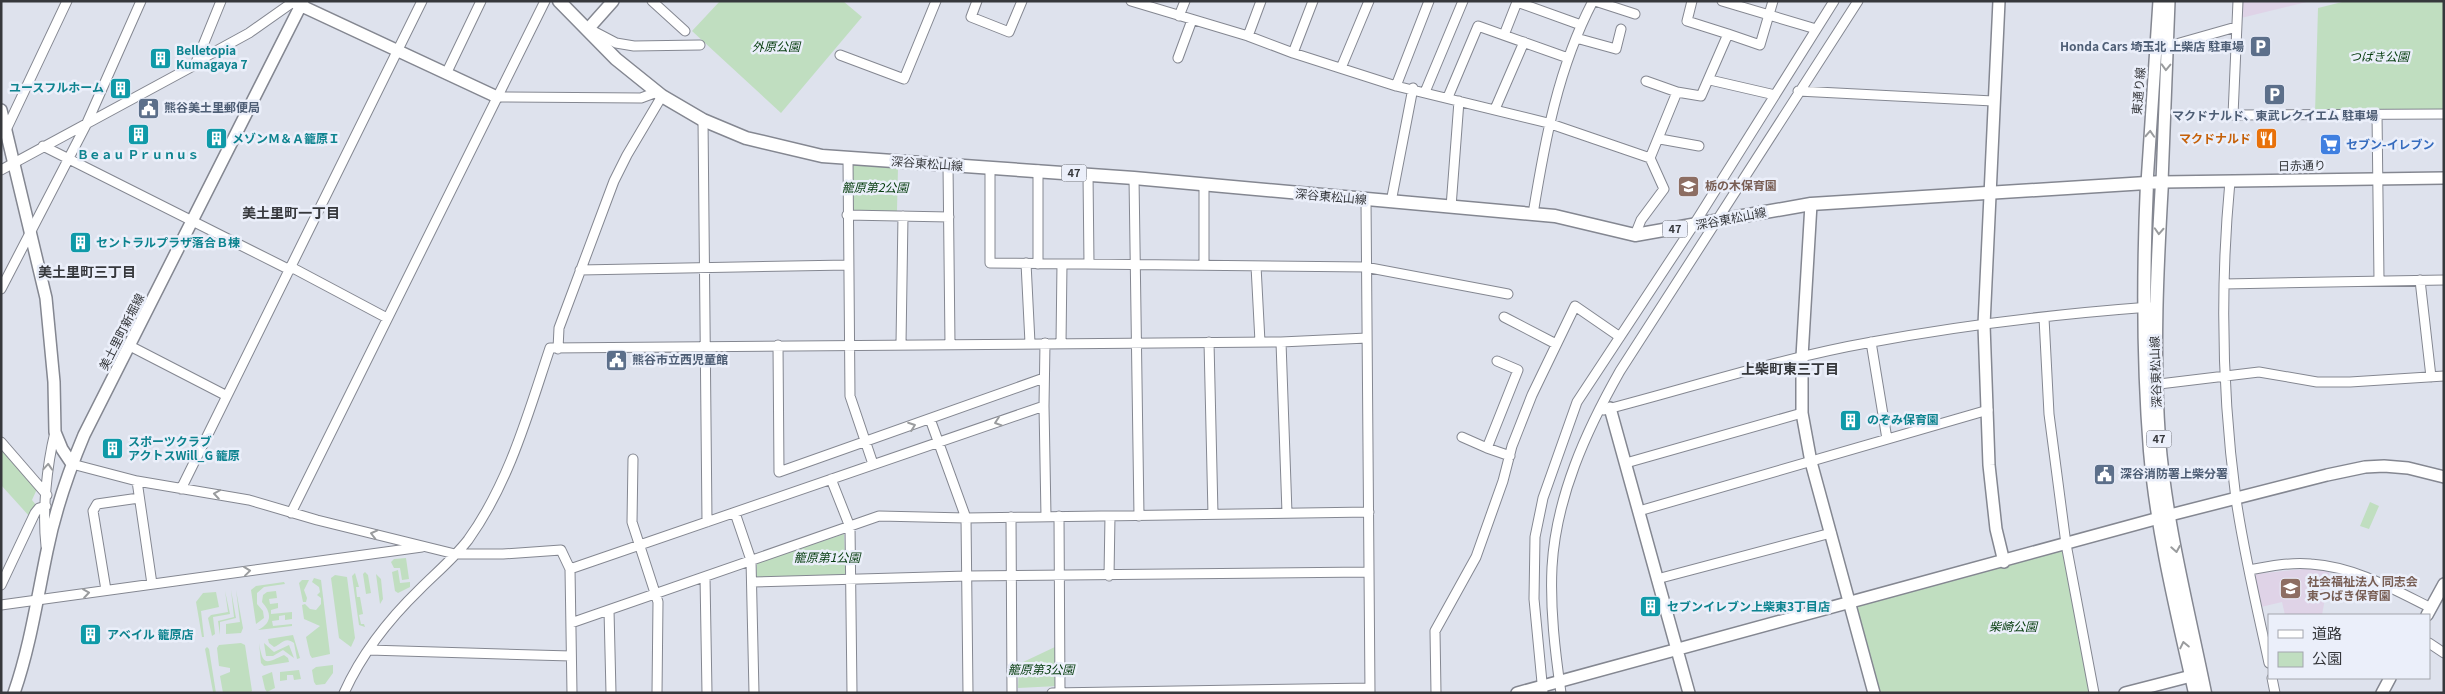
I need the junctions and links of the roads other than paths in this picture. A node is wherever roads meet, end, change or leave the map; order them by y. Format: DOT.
graph roads {
  1 [pos="67,1"];
  2 [pos="141,1"];
  3 [pos="221,1"];
  4 [pos="422,1"];
  5 [pos="481,1"];
  6 [pos="545,1"];
  7 [pos="559,1"];
  8 [pos="613,1"];
  9 [pos="652,1"];
  10 [pos="936,1"];
  11 [pos="977,1"];
  12 [pos="1022,1"];
  13 [pos="1131,1"];
  14 [pos="1185,1"];
  15 [pos="1261,1"];
  16 [pos="1313,1"];
  17 [pos="1368,1"];
  18 [pos="1429,1"];
  19 [pos="1463,1"];
  20 [pos="1594,1"];
  21 [pos="1692,1"];
  22 [pos="1722,1"];
  23 [pos="1773,1"];
  24 [pos="1834,1"];
  25 [pos="1858,1"];
  26 [pos="1999,1"];
  27 [pos="2159,1"];
  28 [pos="2169,1"];
  29 [pos="2238,1"];
  30 [pos="297,3"];
  31 [pos="1635,14"];
  32 [pos="1769,14"];
  33 [pos="1179,16"];
  34 [pos="1192,20"];
  35 [pos="1581,25"];
  36 [pos="2236,27"];
  37 [pos="588,29"];
  38 [pos="1621,29"];
  39 [pos="1816,29"];
  40 [pos="685,31"];
  41 [pos="1728,34"];
  42 [pos="1504,35"];
  43 [pos="1248,36"];
  44 [pos="1576,38"];
  45 [pos="1524,42"];
  46 [pos="700,45"];
  47 [pos="2162,48"];
  48 [pos="398,50"];
  49 [pos="1293,53"];
  50 [pos="840,55"];
  51 [pos="1178,58"];
  52 [pos="1568,58"];
  53 [pos="196,62"];
  54 [pos="1341,68"];
  55 [pos="446,74"];
  56 [pos="1710,80"];
  57 [pos="1646,81"];
  58 [pos="1396,86"];
  59 [pos="1414,88"];
  60 [pos="1798,91"];
  61 [pos="1425,92"];
  62 [pos="1677,92"];
  63 [pos="659,94"];
  64 [pos="1775,95"];
  65 [pos="496,97"];
  66 [pos="1448,97"];
  67 [pos="1459,101"];
  68 [pos="1993,101"];
  69 [pos="1495,109"];
  70 [pos="1,110"];
  71 [pos="2378,114"];
  72 [pos="2444,114"];
  73 [pos="703,120"];
  74 [pos="1548,123"];
  75 [pos="86,125"];
  76 [pos="4,128"];
  77 [pos="1660,139"];
  78 [pos="43,146"];
  79 [pos="1699,146"];
  80 [pos="1650,158"];
  81 [pos="68,159"];
  82 [pos="848,159"];
  83 [pos="13,163"];
  84 [pos="948,165"];
  85 [pos="990,168"];
  86 [pos="1,170"];
  87 [pos="1038,170"];
  88 [pos="1088,174"];
  89 [pos="1134,178"];
  90 [pos="2444,178"];
  91 [pos="2379,179"];
  92 [pos="2230,181"];
  93 [pos="2162,182"];
  94 [pos="2147,183"];
  95 [pos="1204,184"];
  96 [pos="1990,192"];
  97 [pos="1366,200"];
  98 [pos="1391,202"];
  99 [pos="1811,204"];
  100 [pos="1452,207"];
  101 [pos="1533,214"];
  102 [pos="847,215"];
  103 [pos="903,216"];
  104 [pos="949,217"];
  105 [pos="193,220"];
  106 [pos="1713,222"];
  107 [pos="1693,226"];
  108 [pos="31,234"];
  109 [pos="1636,235"];
  110 [pos="1026,264"];
  111 [pos="1038,264"];
  112 [pos="1062,264"];
  113 [pos="1089,264"];
  114 [pos="1135,264"];
  115 [pos="848,265"];
  116 [pos="1204,265"];
  117 [pos="1256,266"];
  118 [pos="1365,267"];
  119 [pos="291,268"];
  120 [pos="704,268"];
  121 [pos="580,270"];
  122 [pos="2379,280"];
  123 [pos="2420,280"];
  124 [pos="2444,280"];
  125 [pos="2224,284"];
  126 [pos="1,289"];
  127 [pos="1508,294"];
  128 [pos="2150,307"];
  129 [pos="1504,317"];
  130 [pos="387,318"];
  131 [pos="2044,318"];
  132 [pos="1984,325"];
  133 [pos="1620,337"];
  134 [pos="1367,338"];
  135 [pos="1135,342"];
  136 [pos="1209,342"];
  137 [pos="1260,342"];
  138 [pos="1281,342"];
  139 [pos="1871,342"];
  140 [pos="1030,343"];
  141 [pos="1045,343"];
  142 [pos="1061,343"];
  143 [pos="850,344"];
  144 [pos="901,344"];
  145 [pos="950,344"];
  146 [pos="1556,344"];
  147 [pos="778,345"];
  148 [pos="130,346"];
  149 [pos="705,346"];
  150 [pos="558,348"];
  151 [pos="1802,357"];
  152 [pos="1497,361"];
  153 [pos="2224,374"];
  154 [pos="2444,376"];
  155 [pos="2431,377"];
  156 [pos="1044,378"];
  157 [pos="2151,385"];
  158 [pos="227,396"];
  159 [pos="1044,406"];
  160 [pos="1610,408"];
  161 [pos="1988,410"];
  162 [pos="1596,412"];
  163 [pos="1802,412"];
  164 [pos="930,419"];
  165 [pos="54,432"];
  166 [pos="1462,437"];
  167 [pos="1887,439"];
  168 [pos="1,442"];
  169 [pos="866,442"];
  170 [pos="939,442"];
  171 [pos="1487,448"];
  172 [pos="1510,456"];
  173 [pos="633,459"];
  174 [pos="1811,462"];
  175 [pos="1626,463"];
  176 [pos="72,464"];
  177 [pos="874,464"];
  178 [pos="2444,477"];
  179 [pos="831,479"];
  180 [pos="137,481"];
  181 [pos="181,489"];
  182 [pos="47,495"];
  183 [pos="139,498"];
  184 [pos="2236,499"];
  185 [pos="46,506"];
  186 [pos="1639,511"];
  187 [pos="1369,512"];
  188 [pos="291,513"];
  189 [pos="735,513"];
  190 [pos="1213,514"];
  191 [pos="1287,514"];
  192 [pos="1046,516"];
  193 [pos="1059,516"];
  194 [pos="1110,516"];
  195 [pos="1140,516"];
  196 [pos="1011,517"];
  197 [pos="2165,517"];
  198 [pos="966,518"];
  199 [pos="706,522"];
  200 [pos="850,527"];
  201 [pos="1831,533"];
  202 [pos="2066,544"];
  203 [pos="640,545"];
  204 [pos="405,546"];
  205 [pos="47,551"];
  206 [pos="455,554"];
  207 [pos="751,560"];
  208 [pos="2004,562"];
  209 [pos="570,569"];
  210 [pos="2249,570"];
  211 [pos="1368,572"];
  212 [pos="705,576"];
  213 [pos="967,576"];
  214 [pos="1110,576"];
  215 [pos="1013,577"];
  216 [pos="1060,577"];
  217 [pos="849,579"];
  218 [pos="1657,579"];
  219 [pos="752,582"];
  220 [pos="152,584"];
  221 [pos="2444,584"];
  222 [pos="1,586"];
  223 [pos="106,590"];
  224 [pos="657,594"];
  225 [pos="38,599"];
  226 [pos="1850,604"];
  227 [pos="1,605"];
  228 [pos="610,610"];
  229 [pos="2429,612"];
  230 [pos="571,623"];
  231 [pos="2267,644"];
  232 [pos="2430,644"];
  233 [pos="1677,649"];
  234 [pos="369,650"];
  235 [pos="2444,653"];
  236 [pos="572,656"];
  237 [pos="2196,675"];
  238 [pos="2272,679"];
  239 [pos="2389,679"];
  240 [pos="1560,687"];
  241 [pos="1543,689"];
  242 [pos="1370,690"];
  243 [pos="14,693"];
  244 [pos="344,693"];
  245 [pos="572,693"];
  246 [pos="611,693"];
  247 [pos="657,693"];
  248 [pos="707,693"];
  249 [pos="754,693"];
  250 [pos="852,693"];
  251 [pos="968,693"];
  252 [pos="1012,693"];
  253 [pos="1052,693"];
  254 [pos="1060,693"];
  255 [pos="1436,693"];
  256 [pos="1517,693"];
  257 [pos="1689,693"];
  258 [pos="1874,693"];
  259 [pos="2094,693"];
  260 [pos="2125,693"];
  261 [pos="2195,693"];
  262 [pos="2206,693"];
  263 [pos="2275,693"];
  264 [pos="2382,693"];
  1 -- 76 [label="street"];
  2 -- 75 [label="street"];
  3 -- 53 [label="street"];
  4 -- 48 [label="street"];
  5 -- 55 [label="street"];
  6 -- 65 [label="street"];
  7 -- 37 [label="main road, 深谷東松山線 / 47"];
  8 -- 37 [label="street"];
  9 -- 40 [label="street"];
  10 -- 50 [label="street"];
  11 -- 12 [label="street"];
  13 -- 33 [label="street"];
  14 -- 33 [label="street"];
  15 -- 43 [label="street"];
  16 -- 49 [label="street"];
  17 -- 54 [label="street"];
  18 -- 58 [label="street"];
  19 -- 61 [label="street"];
  20 -- 31 [label="street"];
  20 -- 35 [label="street"];
  21 -- 41 [label="street"];
  22 -- 32 [label="street"];
  23 -- 32 [label="street"];
  24 -- 39 [label="street"];
  25 -- 60 [label="street"];
  26 -- 68 [label="street"];
  27 -- 47 [label="street, 東通り線"];
  28 -- 47 [label="street, 東通り線"];
  29 -- 36 [label="street"];
  30 -- 48 [label="street"];
  30 -- 53 [label="street"];
  30 -- 105 [label="street, 美土里町新堀線"];
  32 -- 39 [label="street"];
  32 -- 41 [label="street"];
  33 -- 34 [label="street"];
  34 -- 43 [label="street"];
  34 -- 51 [label="street"];
  35 -- 42 [label="street"];
  35 -- 44 [label="street"];
  36 -- 47 [label="street"];
  36 -- 71 [label="street"];
  37 -- 46 [label="street"];
  37 -- 63 [label="main road, 深谷東松山線 / 47"];
  38 -- 44 [label="street"];
  39 -- 64 [label="street"];
  41 -- 56 [label="street"];
  42 -- 45 [label="street"];
  42 -- 66 [label="street"];
  43 -- 49 [label="street"];
  44 -- 52 [label="street"];
  45 -- 52 [label="street"];
  45 -- 69 [label="street"];
  47 -- 93 [label="street, 東通り線, one-way"];
  94 -- 47 [label="street, 東通り線, one-way"];
  48 -- 55 [label="street"];
  48 -- 119 [label="street"];
  49 -- 54 [label="street"];
  52 -- 74 [label="street"];
  53 -- 75 [label="street"];
  54 -- 58 [label="street"];
  55 -- 65 [label="street"];
  56 -- 62 [label="street"];
  56 -- 64 [label="street"];
  57 -- 62 [label="street"];
  58 -- 59 [label="street"];
  59 -- 61 [label="street"];
  59 -- 98 [label="street"];
  60 -- 68 [label="street"];
  60 -- 106 [label="street"];
  61 -- 66 [label="street"];
  62 -- 77 [label="street"];
  63 -- 65 [label="street"];
  63 -- 73 [label="main road, 深谷東松山線 / 47"];
  63 -- 121 [label="street"];
  64 -- 107 [label="street"];
  65 -- 130 [label="street"];
  66 -- 67 [label="street"];
  67 -- 69 [label="street"];
  67 -- 100 [label="street"];
  68 -- 96 [label="street"];
  69 -- 74 [label="street"];
  70 -- 76 [label="street"];
  71 -- 72 [label="street"];
  71 -- 91 [label="street"];
  73 -- 82 [label="main road, 深谷東松山線 / 47"];
  73 -- 120 [label="street"];
  74 -- 80 [label="street"];
  74 -- 101 [label="street"];
  75 -- 78 [label="street"];
  75 -- 81 [label="street"];
  76 -- 83 [label="street"];
  77 -- 79 [label="street"];
  77 -- 80 [label="street"];
  78 -- 81 [label="street"];
  78 -- 83 [label="street"];
  80 -- 109 [label="street"];
  81 -- 105 [label="street"];
  81 -- 108 [label="street"];
  82 -- 84 [label="main road, 深谷東松山線 / 47"];
  82 -- 102 [label="street"];
  83 -- 86 [label="street"];
  83 -- 108 [label="street"];
  84 -- 85 [label="main road, 深谷東松山線 / 47"];
  84 -- 104 [label="street"];
  85 -- 87 [label="main road, 深谷東松山線 / 47"];
  85 -- 110 [label="street"];
  87 -- 88 [label="main road, 深谷東松山線 / 47"];
  87 -- 111 [label="street"];
  88 -- 89 [label="main road, 深谷東松山線 / 47"];
  88 -- 113 [label="street"];
  89 -- 95 [label="main road, 深谷東松山線 / 47"];
  89 -- 114 [label="street"];
  90 -- 91 [label="street, 日赤通り"];
  91 -- 92 [label="street, 日赤通り"];
  91 -- 122 [label="street"];
  92 -- 93 [label="street, 日赤通り"];
  92 -- 125 [label="street"];
  93 -- 94 [label="main road, 深谷東松山線 / 47"];
  93 -- 128 [label="main road, 深谷東松山線 / 47, one-way"];
  94 -- 96 [label="main road, 深谷東松山線 / 47"];
  94 -- 128 [label="main road, 深谷東松山線 / 47"];
  95 -- 97 [label="main road, 深谷東松山線 / 47"];
  95 -- 116 [label="street"];
  96 -- 99 [label="main road, 深谷東松山線 / 47"];
  96 -- 132 [label="street"];
  97 -- 98 [label="main road, 深谷東松山線 / 47"];
  97 -- 118 [label="street"];
  98 -- 100 [label="main road, 深谷東松山線 / 47"];
  99 -- 106 [label="main road, 深谷東松山線 / 47"];
  99 -- 151 [label="street"];
  100 -- 101 [label="main road, 深谷東松山線 / 47"];
  101 -- 109 [label="main road, 深谷東松山線 / 47"];
  102 -- 103 [label="street"];
  102 -- 115 [label="street"];
  103 -- 104 [label="street"];
  103 -- 144 [label="street"];
  104 -- 145 [label="street"];
  105 -- 119 [label="street"];
  105 -- 148 [label="street, 美土里町新堀線"];
  106 -- 107 [label="main road, 深谷東松山線 / 47"];
  106 -- 162 [label="street"];
  107 -- 109 [label="main road, 深谷東松山線 / 47"];
  107 -- 133 [label="street"];
  108 -- 126 [label="street"];
  108 -- 165 [label="street"];
  110 -- 111 [label="street"];
  110 -- 140 [label="street"];
  111 -- 112 [label="street"];
  112 -- 113 [label="street"];
  112 -- 142 [label="street"];
  113 -- 114 [label="street"];
  114 -- 116 [label="street"];
  114 -- 135 [label="street"];
  115 -- 120 [label="street"];
  115 -- 143 [label="street"];
  116 -- 117 [label="street"];
  117 -- 118 [label="street"];
  117 -- 137 [label="street"];
  118 -- 127 [label="street"];
  118 -- 134 [label="street"];
  119 -- 130 [label="street"];
  119 -- 158 [label="street"];
  120 -- 121 [label="street"];
  120 -- 149 [label="street"];
  121 -- 150 [label="street"];
  122 -- 123 [label="street"];
  122 -- 125 [label="street"];
  123 -- 124 [label="street"];
  123 -- 155 [label="street"];
  125 -- 153 [label="street"];
  128 -- 131 [label="street"];
  128 -- 157 [label="main road, 深谷東松山線 / 47"];
  129 -- 146 [label="street"];
  130 -- 188 [label="street"];
  131 -- 132 [label="street"];
  131 -- 202 [label="street"];
  132 -- 139 [label="street"];
  132 -- 161 [label="street"];
  133 -- 146 [label="street"];
  133 -- 241 [label="street"];
  134 -- 138 [label="street"];
  134 -- 187 [label="street"];
  135 -- 136 [label="street"];
  135 -- 142 [label="street"];
  135 -- 195 [label="street"];
  136 -- 137 [label="street"];
  136 -- 190 [label="street"];
  137 -- 138 [label="street"];
  138 -- 191 [label="street"];
  139 -- 151 [label="street"];
  139 -- 167 [label="street"];
  140 -- 141 [label="street"];
  140 -- 145 [label="street"];
  141 -- 142 [label="street"];
  141 -- 156 [label="street"];
  143 -- 144 [label="street"];
  143 -- 147 [label="street"];
  143 -- 169 [label="street"];
  144 -- 145 [label="street"];
  146 -- 172 [label="street"];
  147 -- 149 [label="street"];
  147 -- 169 [label="street"];
  148 -- 158 [label="street"];
  148 -- 176 [label="street, 美土里町新堀線"];
  149 -- 150 [label="street"];
  149 -- 199 [label="street"];
  150 -- 206 [label="street"];
  151 -- 160 [label="street"];
  151 -- 163 [label="street"];
  152 -- 171 [label="street"];
  153 -- 155 [label="street"];
  153 -- 157 [label="street"];
  153 -- 184 [label="street"];
  154 -- 155 [label="street"];
  156 -- 159 [label="street"];
  156 -- 164 [label="street"];
  157 -- 197 [label="main road, 深谷東松山線 / 47"];
  158 -- 181 [label="street"];
  159 -- 170 [label="street, one-way"];
  159 -- 192 [label="street"];
  160 -- 162 [label="street"];
  160 -- 175 [label="street"];
  161 -- 167 [label="street"];
  161 -- 208 [label="street"];
  162 -- 240 [label="street"];
  163 -- 174 [label="street"];
  163 -- 175 [label="street"];
  169 -- 164 [label="street, one-way"];
  164 -- 170 [label="street"];
  165 -- 176 [label="street"];
  182 -- 165 [label="street, one-way"];
  166 -- 171 [label="street"];
  167 -- 174 [label="street"];
  168 -- 182 [label="street"];
  169 -- 177 [label="street"];
  170 -- 177 [label="street"];
  170 -- 198 [label="street"];
  171 -- 172 [label="street"];
  172 -- 255 [label="street"];
  173 -- 203 [label="street"];
  174 -- 186 [label="street"];
  174 -- 201 [label="street"];
  175 -- 186 [label="street"];
  176 -- 180 [label="street"];
  176 -- 205 [label="street, 美土里町新堀線"];
  177 -- 179 [label="street"];
  178 -- 184 [label="street"];
  179 -- 189 [label="street"];
  179 -- 200 [label="street"];
  180 -- 181 [label="street"];
  180 -- 183 [label="street"];
  188 -- 181 [label="street, one-way"];
  182 -- 185 [label="street"];
  183 -- 220 [label="street"];
  183 -- 223 [label="street"];
  184 -- 197 [label="street"];
  184 -- 210 [label="street"];
  185 -- 205 [label="street"];
  185 -- 222 [label="street"];
  186 -- 218 [label="street"];
  187 -- 191 [label="street"];
  187 -- 211 [label="street"];
  204 -- 188 [label="street, one-way"];
  189 -- 199 [label="street"];
  189 -- 207 [label="street"];
  190 -- 191 [label="street"];
  190 -- 195 [label="street"];
  192 -- 193 [label="street"];
  192 -- 196 [label="street"];
  193 -- 194 [label="street"];
  193 -- 216 [label="street"];
  194 -- 195 [label="street"];
  194 -- 214 [label="street"];
  196 -- 198 [label="street"];
  196 -- 215 [label="street"];
  197 -- 202 [label="street"];
  197 -- 237 [label="main road, 深谷東松山線 / 47"];
  198 -- 200 [label="street"];
  198 -- 213 [label="street"];
  199 -- 203 [label="street"];
  200 -- 207 [label="street"];
  200 -- 217 [label="street"];
  201 -- 218 [label="street"];
  201 -- 226 [label="street"];
  202 -- 208 [label="street"];
  202 -- 259 [label="street"];
  203 -- 209 [label="street"];
  203 -- 224 [label="street"];
  204 -- 206 [label="street"];
  220 -- 204 [label="street, one-way"];
  205 -- 225 [label="street, 美土里町新堀線"];
  206 -- 209 [label="street"];
  206 -- 234 [label="street"];
  207 -- 212 [label="street"];
  207 -- 219 [label="street"];
  208 -- 226 [label="street"];
  209 -- 230 [label="street"];
  210 -- 229 [label="street"];
  210 -- 231 [label="street"];
  211 -- 214 [label="street"];
  211 -- 242 [label="street"];
  212 -- 224 [label="street"];
  212 -- 248 [label="street"];
  213 -- 215 [label="street"];
  213 -- 217 [label="street"];
  213 -- 251 [label="street"];
  214 -- 216 [label="street"];
  215 -- 216 [label="street"];
  215 -- 252 [label="street"];
  216 -- 254 [label="street"];
  217 -- 219 [label="street"];
  217 -- 250 [label="street"];
  218 -- 233 [label="street"];
  219 -- 249 [label="street"];
  220 -- 223 [label="street"];
  221 -- 229 [label="street"];
  225 -- 223 [label="street, one-way"];
  224 -- 228 [label="street"];
  224 -- 247 [label="street"];
  225 -- 227 [label="street"];
  225 -- 243 [label="street, 美土里町新堀線"];
  226 -- 233 [label="street"];
  226 -- 258 [label="street"];
  228 -- 230 [label="street"];
  228 -- 246 [label="street"];
  230 -- 236 [label="street"];
  232 -- 235 [label="street"];
  233 -- 240 [label="street"];
  233 -- 257 [label="street"];
  234 -- 236 [label="street"];
  234 -- 244 [label="street"];
  236 -- 245 [label="street"];
  237 -- 260 [label="street"];
  237 -- 261 [label="main road, 深谷東松山線 / 47"];
  237 -- 262 [label="main road, 深谷東松山線 / 47"];
  238 -- 263 [label="street"];
  239 -- 264 [label="street"];
  240 -- 241 [label="street"];
  241 -- 256 [label="street"];
  242 -- 254 [label="street"];
  253 -- 254 [label="street"];
}
